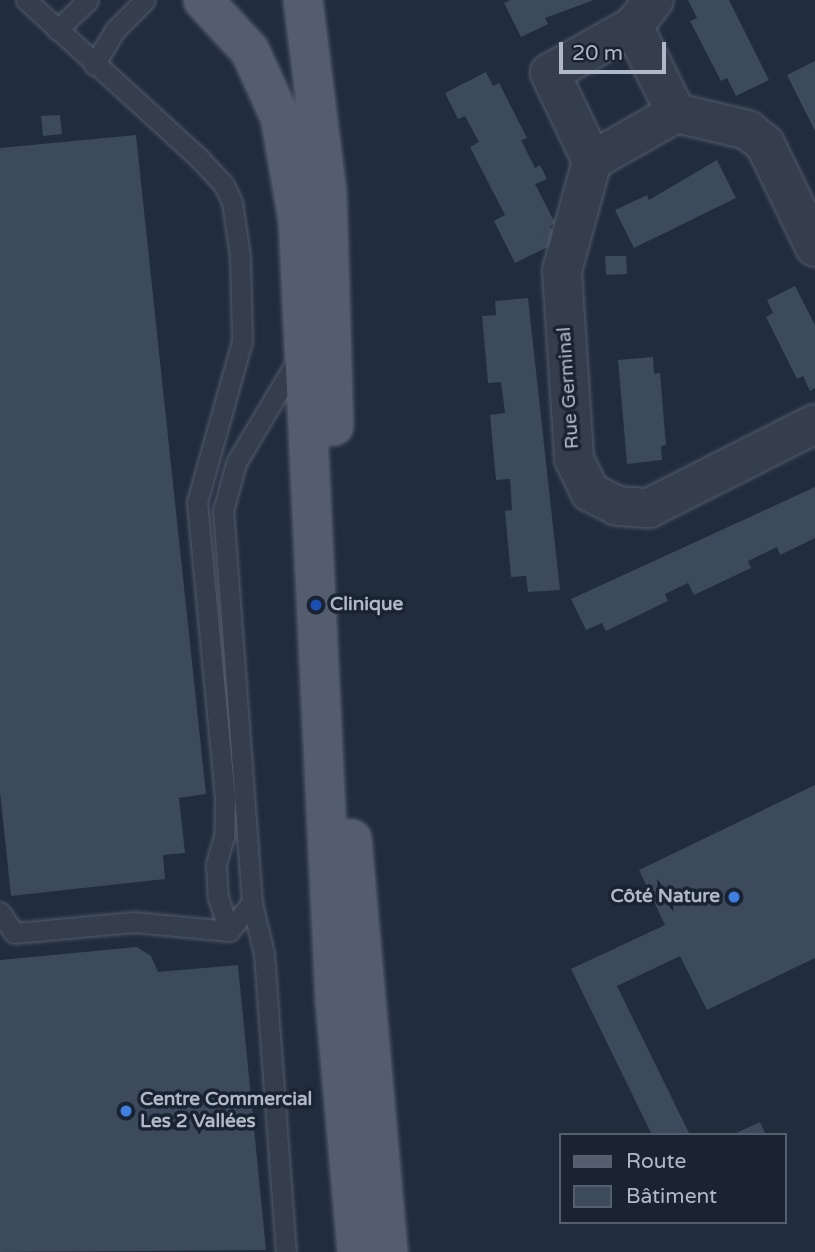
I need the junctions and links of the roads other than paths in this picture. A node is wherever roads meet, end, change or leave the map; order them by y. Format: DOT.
graph roads {
  1 [pos="26,0"];
  2 [pos="88,0"];
  3 [pos="145,0"];
  4 [pos="202,0"];
  5 [pos="303,0"];
  6 [pos="644,13"];
  7 [pos="57,30"];
  8 [pos="94,65"];
  9 [pos="676,113"];
  10 [pos="592,161"];
  11 [pos="815,247"];
  12 [pos="305,345"];
  13 [pos="815,424"];
  14 [pos="252,903"];
  15 [pos="0,912"];
  16 [pos="229,931"];
  17 [pos="286,1252"];
  18 [pos="357,1252"];
  19 [pos="388,1252"];
  1 -- 7 [label="lane"];
  2 -- 7 [label="lane"];
  3 -- 8 [label="lane"];
  4 -- 12 [label="main road"];
  5 -- 19 [label="main road"];
  6 -- 9 [label="street"];
  6 -- 10 [label="street"];
  7 -- 8 [label="lane"];
  8 -- 16 [label="lane"];
  9 -- 10 [label="street"];
  9 -- 11 [label="street"];
  10 -- 13 [label="street, Rue Germinal"];
  12 -- 14 [label="lane"];
  12 -- 18 [label="main road"];
  14 -- 16 [label="lane"];
  14 -- 17 [label="lane"];
  15 -- 16 [label="lane"];
}
